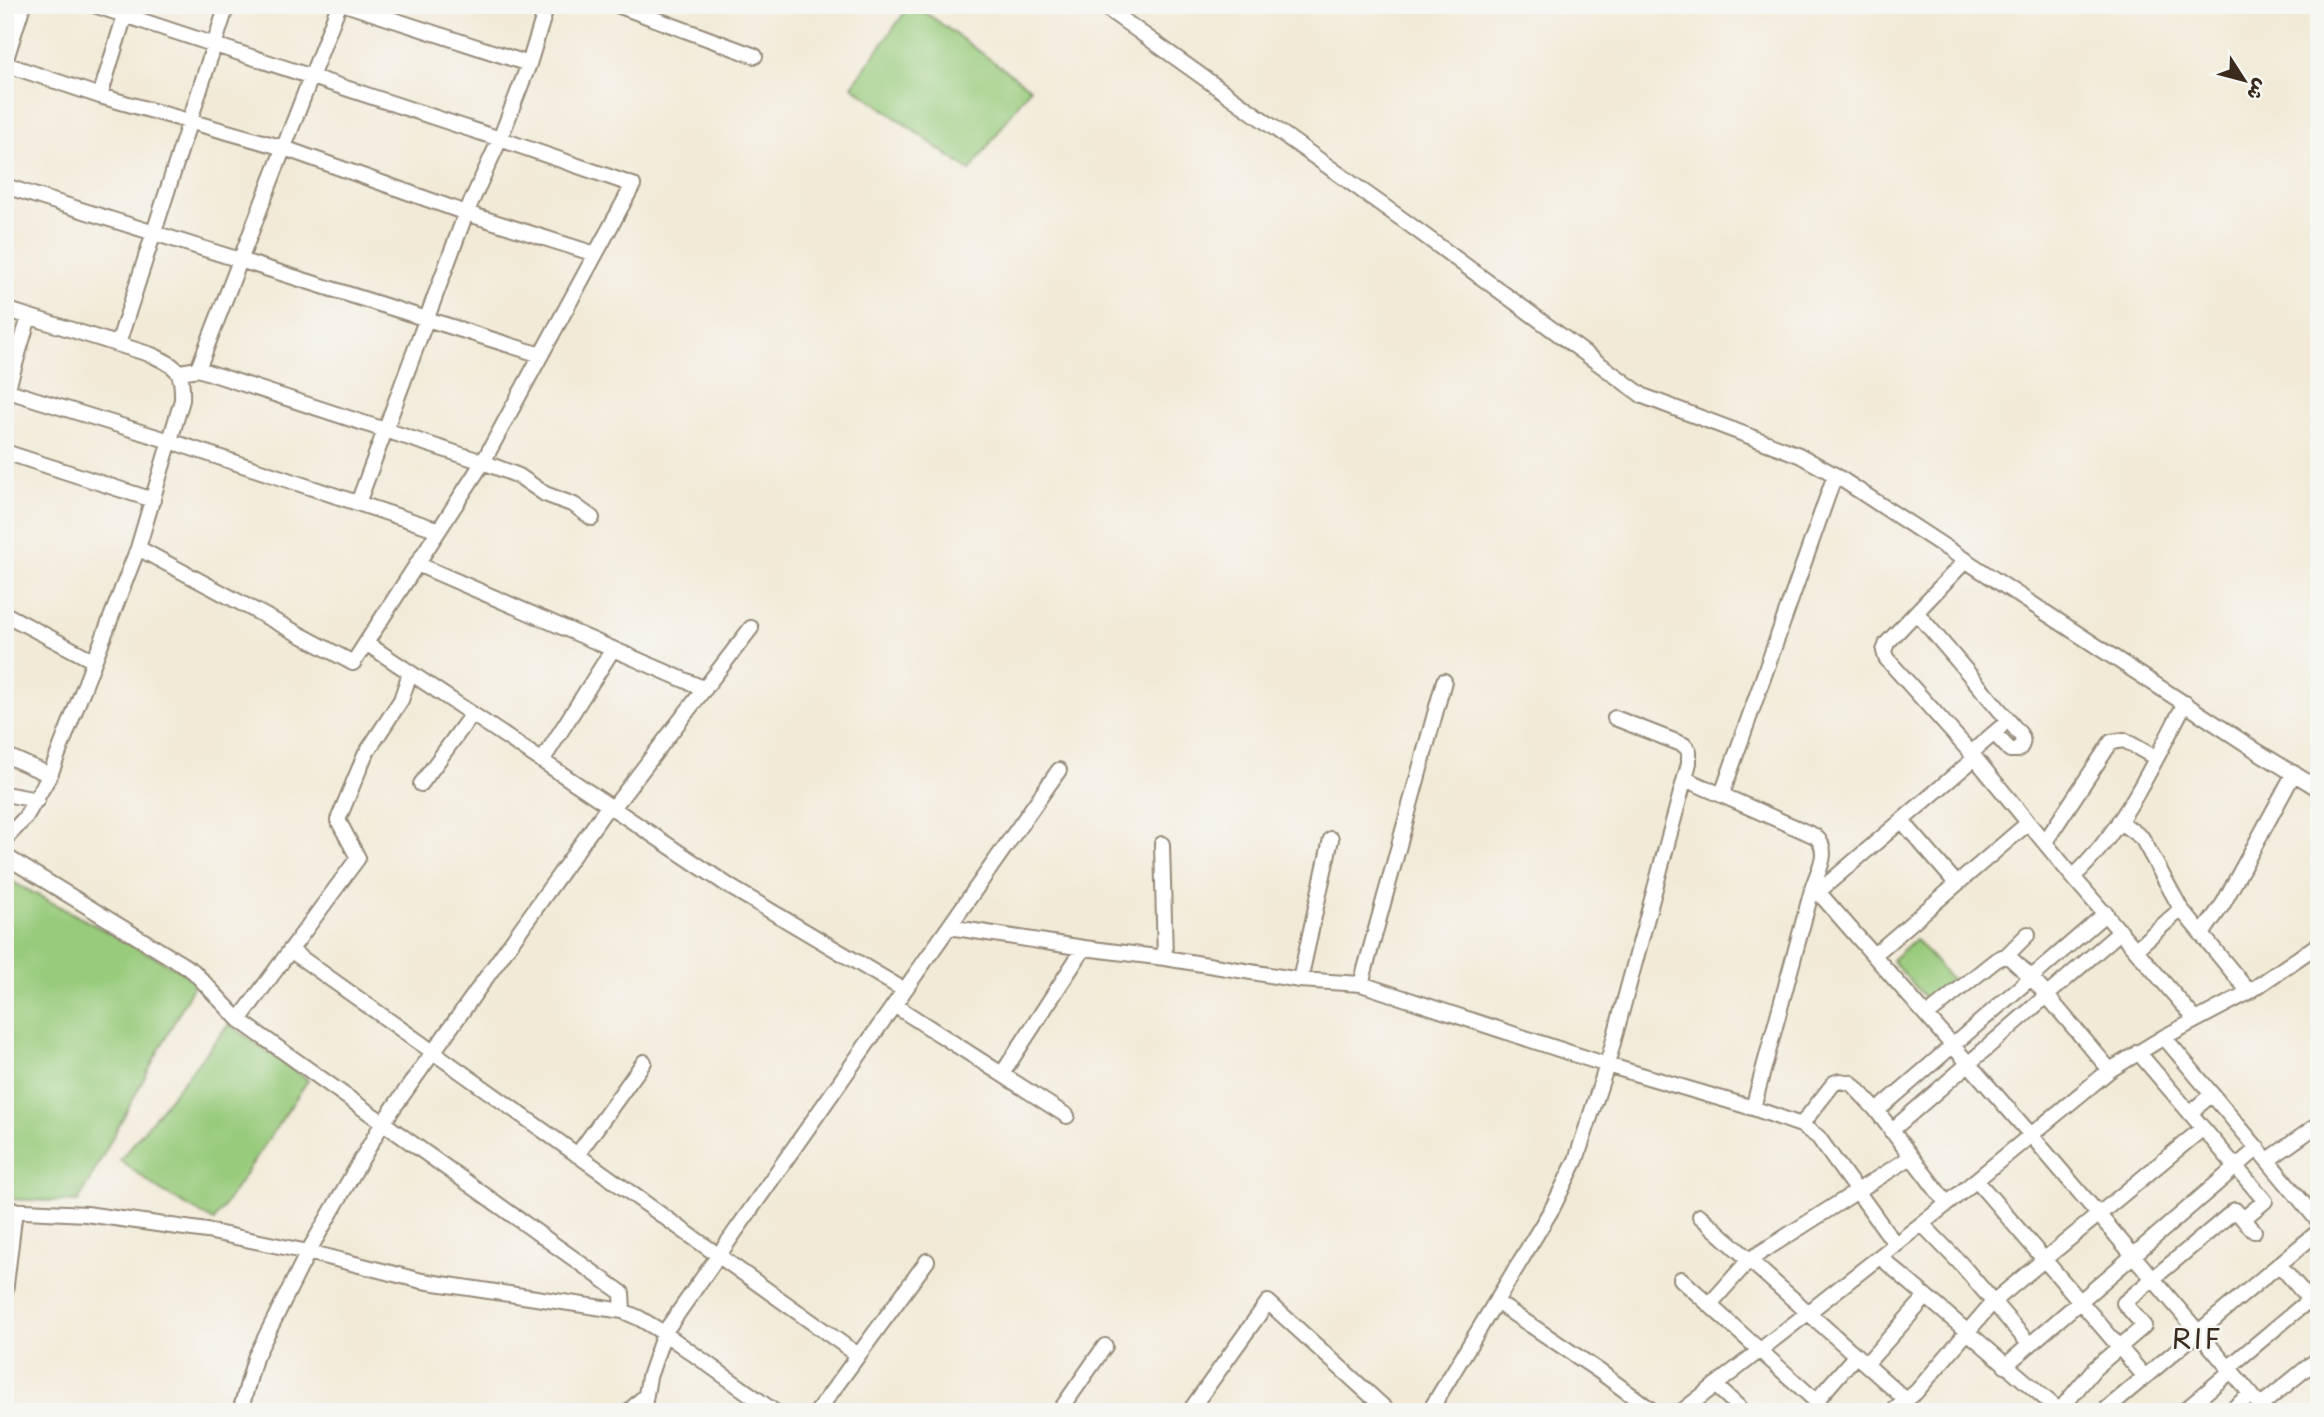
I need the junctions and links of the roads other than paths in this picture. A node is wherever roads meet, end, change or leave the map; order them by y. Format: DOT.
graph roads {
  1 [pos="23,5"];
  2 [pos="94,5"];
  3 [pos="227,5"];
  4 [pos="339,5"];
  5 [pos="348,5"];
  6 [pos="547,5"];
  7 [pos="617,5"];
  8 [pos="1102,5"];
  9 [pos="127,10"];
  10 [pos="215,46"];
  11 [pos="755,56"];
  12 [pos="5,63"];
  13 [pos="529,64"];
  14 [pos="311,77"];
  15 [pos="100,96"];
  16 [pos="189,121"];
  17 [pos="500,139"];
  18 [pos="284,148"];
  19 [pos="5,186"];
  20 [pos="466,213"];
  21 [pos="153,233"];
  22 [pos="596,254"];
  23 [pos="240,260"];
  24 [pos="5,309"];
  25 [pos="29,317"];
  26 [pos="427,319"];
  27 [pos="118,344"];
  28 [pos="541,355"];
  29 [pos="198,369"];
  30 [pos="180,372"];
  31 [pos="6,390"];
  32 [pos="386,430"];
  33 [pos="170,441"];
  34 [pos="5,452"];
  35 [pos="483,463"];
  36 [pos="1835,475"];
  37 [pos="153,499"];
  38 [pos="358,503"];
  39 [pos="592,518"];
  40 [pos="439,530"];
  41 [pos="138,548"];
  42 [pos="1966,560"];
  43 [pos="417,564"];
  44 [pos="1917,613"];
  45 [pos="5,614"];
  46 [pos="751,628"];
  47 [pos="366,643"];
  48 [pos="613,649"];
  49 [pos="94,661"];
  50 [pos="410,673"];
  51 [pos="1444,681"];
  52 [pos="705,689"];
  53 [pos="2185,703"];
  54 [pos="472,714"];
  55 [pos="1615,718"];
  56 [pos="2009,720"];
  57 [pos="1994,733"];
  58 [pos="5,755"];
  59 [pos="1973,755"];
  60 [pos="2156,758"];
  61 [pos="542,761"];
  62 [pos="1059,770"];
  63 [pos="2294,773"];
  64 [pos="50,775"];
  65 [pos="1685,779"];
  66 [pos="421,784"];
  67 [pos="2319,789"];
  68 [pos="5,793"];
  69 [pos="1722,794"];
  70 [pos="37,800"];
  71 [pos="611,807"];
  72 [pos="1902,821"];
  73 [pos="2119,821"];
  74 [pos="2028,822"];
  75 [pos="1331,838"];
  76 [pos="5,839"];
  77 [pos="2045,842"];
  78 [pos="1162,844"];
  79 [pos="5,856"];
  80 [pos="2074,877"];
  81 [pos="1956,883"];
  82 [pos="1816,889"];
  83 [pos="2181,909"];
  84 [pos="2106,913"];
  85 [pos="949,927"];
  86 [pos="2121,931"];
  87 [pos="2028,934"];
  88 [pos="2202,934"];
  89 [pos="2319,944"];
  90 [pos="1084,948"];
  91 [pos="2136,949"];
  92 [pos="290,950"];
  93 [pos="1874,955"];
  94 [pos="2005,957"];
  95 [pos="1165,958"];
  96 [pos="2031,977"];
  97 [pos="1300,980"];
  98 [pos="1361,984"];
  99 [pos="904,990"];
  100 [pos="2249,992"];
  101 [pos="2047,996"];
  102 [pos="894,1005"];
  103 [pos="1927,1015"];
  104 [pos="239,1020"];
  105 [pos="2196,1020"];
  106 [pos="2164,1037"];
  107 [pos="1952,1045"];
  108 [pos="433,1052"];
  109 [pos="2138,1052"];
  110 [pos="644,1062"];
  111 [pos="1969,1064"];
  112 [pos="1607,1065"];
  113 [pos="2110,1070"];
  114 [pos="1002,1074"];
  115 [pos="2212,1094"];
  116 [pos="1754,1108"];
  117 [pos="1877,1111"];
  118 [pos="2190,1113"];
  119 [pos="1067,1116"];
  120 [pos="382,1124"];
  121 [pos="2319,1124"];
  122 [pos="1801,1125"];
  123 [pos="2203,1128"];
  124 [pos="1891,1131"];
  125 [pos="2031,1135"];
  126 [pos="2258,1148"];
  127 [pos="578,1155"];
  128 [pos="1911,1157"];
  129 [pos="2268,1160"];
  130 [pos="2236,1167"];
  131 [pos="1976,1180"];
  132 [pos="1856,1192"];
  133 [pos="1947,1205"];
  134 [pos="10,1210"];
  135 [pos="2098,1213"];
  136 [pos="1700,1216"];
  137 [pos="2243,1219"];
  138 [pos="2319,1222"];
  139 [pos="1922,1224"];
  140 [pos="2254,1231"];
  141 [pos="2319,1231"];
  142 [pos="1895,1245"];
  143 [pos="308,1252"];
  144 [pos="718,1255"];
  145 [pos="2134,1256"];
  146 [pos="1880,1257"];
  147 [pos="1749,1260"];
  148 [pos="2045,1260"];
  149 [pos="928,1261"];
  150 [pos="2279,1264"];
  151 [pos="1681,1279"];
  152 [pos="2153,1279"];
  153 [pos="5,1293"];
  154 [pos="1926,1297"];
  155 [pos="1496,1301"];
  156 [pos="2081,1301"];
  157 [pos="1993,1302"];
  158 [pos="1710,1304"];
  159 [pos="2314,1305"];
  160 [pos="623,1311"];
  161 [pos="1808,1313"];
  162 [pos="2198,1332"];
  163 [pos="664,1333"];
  164 [pos="1967,1333"];
  165 [pos="2030,1345"];
  166 [pos="1105,1346"];
  167 [pos="2120,1347"];
  168 [pos="1760,1350"];
  169 [pos="858,1355"];
  170 [pos="2319,1358"];
  171 [pos="1861,1360"];
  172 [pos="2006,1366"];
  173 [pos="2230,1369"];
  174 [pos="2145,1377"];
  175 [pos="1715,1385"];
  176 [pos="2250,1394"];
  177 [pos="645,1396"];
  178 [pos="1906,1400"];
  179 [pos="1816,1401"];
  180 [pos="2121,1406"];
  181 [pos="2263,1409"];
  182 [pos="2060,1411"];
  183 [pos="240,1412"];
  184 [pos="628,1412"];
  185 [pos="643,1412"];
  186 [pos="775,1412"];
  187 [pos="817,1412"];
  188 [pos="1059,1412"];
  189 [pos="1189,1412"];
  190 [pos="1388,1412"];
  191 [pos="1429,1412"];
  192 [pos="1654,1412"];
  193 [pos="1681,1412"];
  194 [pos="1744,1412"];
  195 [pos="1828,1412"];
  196 [pos="1892,1412"];
  197 [pos="2103,1412"];
  198 [pos="2183,1412"];
  199 [pos="2229,1412"];
  1 -- 12 [label="street"];
  2 -- 9 [label="street"];
  3 -- 10 [label="street"];
  4 -- 14 [label="street"];
  5 -- 13 [label="street"];
  6 -- 13 [label="street"];
  7 -- 11 [label="street"];
  8 -- 36 [label="street"];
  9 -- 10 [label="street"];
  9 -- 15 [label="street"];
  10 -- 14 [label="street"];
  10 -- 16 [label="street"];
  12 -- 15 [label="street"];
  13 -- 17 [label="street"];
  14 -- 17 [label="street"];
  14 -- 18 [label="street"];
  15 -- 16 [label="street"];
  16 -- 18 [label="street"];
  16 -- 21 [label="street"];
  17 -- 20 [label="street"];
  17 -- 22 [label="street"];
  18 -- 20 [label="street"];
  18 -- 23 [label="street"];
  19 -- 21 [label="street"];
  20 -- 22 [label="street"];
  20 -- 26 [label="street"];
  21 -- 23 [label="street"];
  21 -- 27 [label="street"];
  22 -- 28 [label="street"];
  23 -- 26 [label="street"];
  23 -- 29 [label="street"];
  24 -- 25 [label="street"];
  25 -- 27 [label="street"];
  25 -- 31 [label="street"];
  26 -- 28 [label="street"];
  26 -- 32 [label="street"];
  27 -- 30 [label="street"];
  28 -- 35 [label="street"];
  29 -- 30 [label="street"];
  29 -- 32 [label="street"];
  30 -- 33 [label="street"];
  31 -- 33 [label="street"];
  32 -- 35 [label="street"];
  32 -- 38 [label="street"];
  33 -- 37 [label="street"];
  33 -- 38 [label="street"];
  34 -- 37 [label="street"];
  35 -- 39 [label="street"];
  35 -- 40 [label="street"];
  36 -- 42 [label="street"];
  36 -- 69 [label="street"];
  37 -- 41 [label="street"];
  38 -- 40 [label="street"];
  40 -- 43 [label="street"];
  41 -- 47 [label="street"];
  41 -- 49 [label="street"];
  42 -- 44 [label="street"];
  42 -- 53 [label="street"];
  43 -- 47 [label="street"];
  43 -- 48 [label="street"];
  44 -- 56 [label="street"];
  44 -- 59 [label="street"];
  45 -- 49 [label="street"];
  46 -- 52 [label="street"];
  47 -- 50 [label="street"];
  48 -- 52 [label="street"];
  48 -- 61 [label="street"];
  49 -- 64 [label="street"];
  50 -- 54 [label="street"];
  50 -- 92 [label="street"];
  51 -- 98 [label="street"];
  52 -- 71 [label="street"];
  53 -- 60 [label="street"];
  53 -- 63 [label="street"];
  54 -- 61 [label="street"];
  54 -- 66 [label="street"];
  55 -- 65 [label="street"];
  56 -- 57 [label="street"];
  56 -- 57 [label="street"];
  57 -- 59 [label="street"];
  58 -- 64 [label="street"];
  59 -- 72 [label="street"];
  59 -- 74 [label="street"];
  60 -- 73 [label="street"];
  60 -- 77 [label="street"];
  61 -- 71 [label="street"];
  62 -- 85 [label="street"];
  63 -- 67 [label="street"];
  63 -- 88 [label="street"];
  64 -- 70 [label="street"];
  65 -- 69 [label="street"];
  65 -- 112 [label="street"];
  68 -- 70 [label="street"];
  69 -- 82 [label="street"];
  70 -- 76 [label="street"];
  71 -- 99 [label="street"];
  71 -- 108 [label="street"];
  72 -- 81 [label="street"];
  72 -- 82 [label="street"];
  73 -- 80 [label="street"];
  73 -- 83 [label="street"];
  74 -- 77 [label="street"];
  74 -- 81 [label="street"];
  75 -- 97 [label="street"];
  77 -- 80 [label="street"];
  78 -- 95 [label="street"];
  79 -- 104 [label="street"];
  80 -- 84 [label="street"];
  81 -- 93 [label="street"];
  82 -- 93 [label="street"];
  82 -- 116 [label="street"];
  83 -- 88 [label="street"];
  83 -- 91 [label="street"];
  84 -- 86 [label="street"];
  84 -- 96 [label="street"];
  85 -- 90 [label="street"];
  85 -- 99 [label="street"];
  86 -- 91 [label="street"];
  86 -- 101 [label="street"];
  87 -- 94 [label="street"];
  88 -- 100 [label="street"];
  89 -- 100 [label="street"];
  90 -- 95 [label="street"];
  90 -- 114 [label="street"];
  91 -- 105 [label="street"];
  92 -- 104 [label="street"];
  92 -- 108 [label="street"];
  93 -- 103 [label="street"];
  94 -- 96 [label="street"];
  94 -- 103 [label="street"];
  95 -- 97 [label="street"];
  96 -- 101 [label="street"];
  96 -- 107 [label="street"];
  97 -- 98 [label="street"];
  98 -- 112 [label="street"];
  99 -- 102 [label="street"];
  100 -- 105 [label="street"];
  101 -- 111 [label="street"];
  101 -- 113 [label="street"];
  102 -- 114 [label="street"];
  102 -- 144 [label="street"];
  103 -- 107 [label="street"];
  104 -- 120 [label="street"];
  105 -- 106 [label="street"];
  106 -- 109 [label="street"];
  106 -- 115 [label="street"];
  107 -- 111 [label="street"];
  107 -- 117 [label="street"];
  108 -- 120 [label="street"];
  108 -- 127 [label="street"];
  109 -- 113 [label="street"];
  109 -- 118 [label="street"];
  110 -- 127 [label="street"];
  111 -- 124 [label="street"];
  111 -- 125 [label="street"];
  112 -- 116 [label="street"];
  112 -- 155 [label="street"];
  113 -- 125 [label="street"];
  114 -- 119 [label="street"];
  115 -- 118 [label="street"];
  115 -- 126 [label="street"];
  116 -- 122 [label="street"];
  117 -- 122 [label="street"];
  117 -- 124 [label="street"];
  118 -- 123 [label="street"];
  120 -- 143 [label="street"];
  120 -- 160 [label="street"];
  121 -- 129 [label="street"];
  122 -- 132 [label="street"];
  123 -- 130 [label="street"];
  123 -- 135 [label="street"];
  124 -- 128 [label="street"];
  125 -- 131 [label="street"];
  125 -- 135 [label="street"];
  126 -- 129 [label="street"];
  126 -- 130 [label="street"];
  127 -- 144 [label="street"];
  128 -- 132 [label="street"];
  128 -- 133 [label="street"];
  129 -- 138 [label="street"];
  130 -- 137 [label="street"];
  130 -- 145 [label="street"];
  131 -- 133 [label="street"];
  131 -- 148 [label="street"];
  132 -- 142 [label="street"];
  132 -- 147 [label="street"];
  133 -- 139 [label="street"];
  134 -- 143 [label="street"];
  134 -- 153 [label="street"];
  135 -- 145 [label="street"];
  135 -- 148 [label="street"];
  136 -- 147 [label="street"];
  137 -- 140 [label="street"];
  137 -- 152 [label="street"];
  139 -- 142 [label="street"];
  139 -- 157 [label="street"];
  141 -- 150 [label="street"];
  142 -- 146 [label="street"];
  143 -- 160 [label="street"];
  143 -- 183 [label="street"];
  144 -- 163 [label="street"];
  144 -- 169 [label="street"];
  145 -- 152 [label="street"];
  145 -- 156 [label="street"];
  146 -- 154 [label="street"];
  146 -- 161 [label="street"];
  147 -- 158 [label="street"];
  147 -- 161 [label="street"];
  148 -- 156 [label="street"];
  148 -- 157 [label="street"];
  149 -- 169 [label="street"];
  150 -- 159 [label="street"];
  150 -- 162 [label="street"];
  151 -- 158 [label="street"];
  152 -- 162 [label="street"];
  152 -- 167 [label="street"];
  154 -- 164 [label="street"];
  154 -- 171 [label="street"];
  155 -- 191 [label="street"];
  155 -- 192 [label="street"];
  156 -- 165 [label="street"];
  156 -- 167 [label="street"];
  157 -- 164 [label="street"];
  157 -- 165 [label="street"];
  158 -- 168 [label="street"];
  159 -- 173 [label="street"];
  160 -- 163 [label="street"];
  161 -- 168 [label="street"];
  161 -- 171 [label="street"];
  162 -- 173 [label="street"];
  162 -- 174 [label="street"];
  163 -- 177 [label="street"];
  163 -- 186 [label="street"];
  164 -- 172 [label="street"];
  164 -- 178 [label="street"];
  165 -- 172 [label="street"];
  166 -- 188 [label="street"];
  167 -- 174 [label="street"];
  167 -- 182 [label="street"];
  168 -- 175 [label="street"];
  168 -- 179 [label="street"];
  169 -- 187 [label="street"];
  170 -- 181 [label="street"];
  171 -- 178 [label="street"];
  171 -- 179 [label="street"];
  172 -- 182 [label="street"];
  173 -- 176 [label="street"];
  173 -- 198 [label="street"];
  174 -- 180 [label="street"];
  175 -- 193 [label="street"];
  175 -- 194 [label="street"];
  176 -- 181 [label="street"];
  176 -- 199 [label="street"];
  177 -- 184 [label="street"];
  177 -- 185 [label="street"];
  178 -- 196 [label="street"];
  179 -- 195 [label="street"];
  180 -- 197 [label="street"];
  189 -- 190 [label="street"];
}
